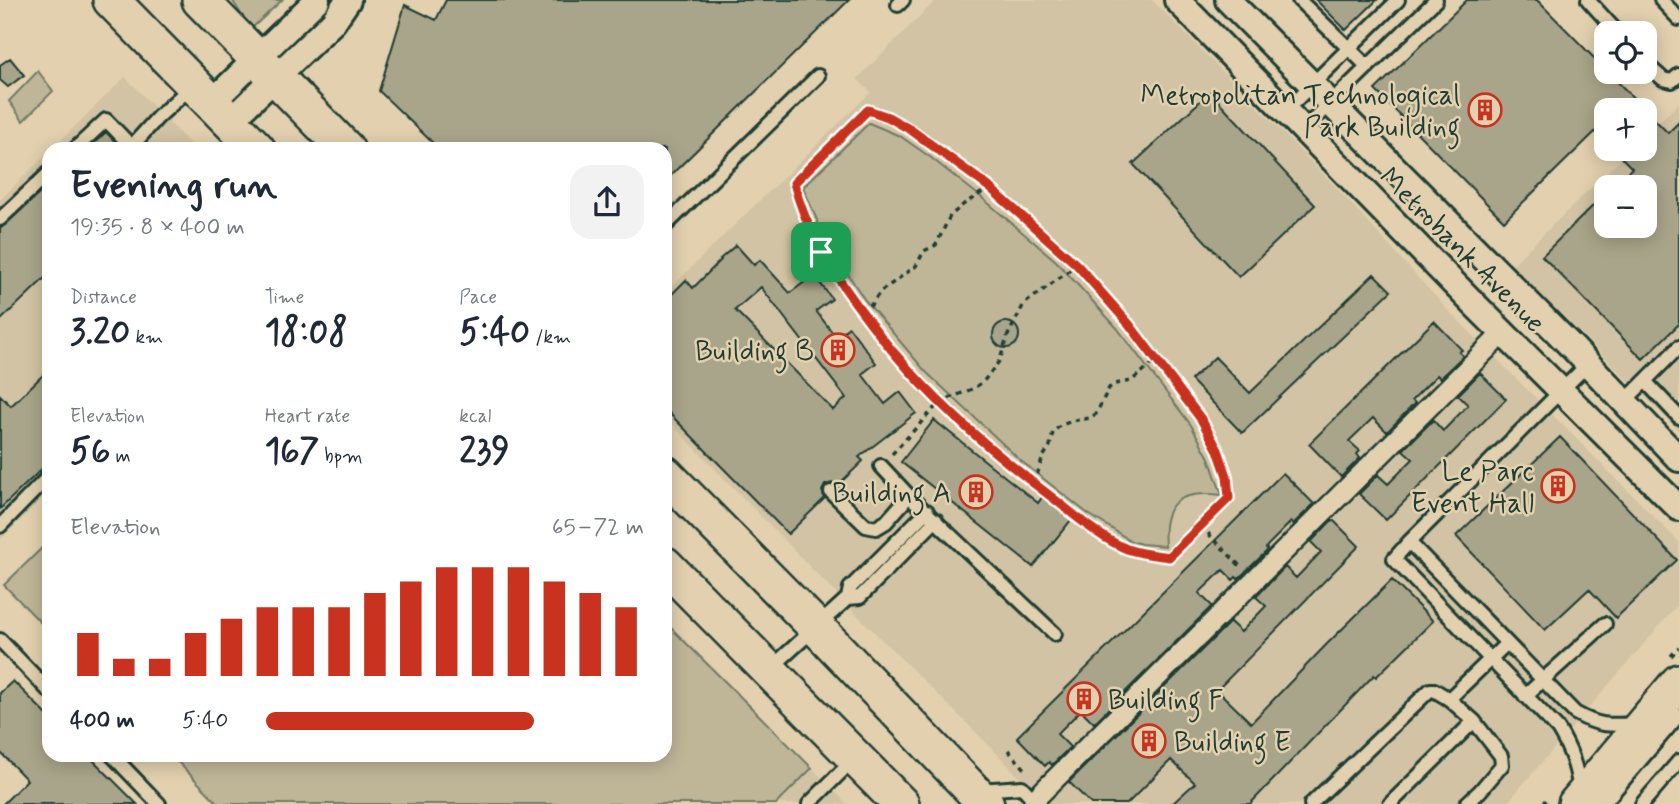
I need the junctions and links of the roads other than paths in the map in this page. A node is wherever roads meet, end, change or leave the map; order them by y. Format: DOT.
graph roads {
  1 [pos="111,0"];
  2 [pos="201,0"];
  3 [pos="317,0"];
  4 [pos="348,0"];
  5 [pos="1177,0"];
  6 [pos="1228,0"];
  7 [pos="1299,0"];
  8 [pos="1398,0"];
  9 [pos="1436,0"];
  10 [pos="1588,0"];
  11 [pos="1661,0"];
  12 [pos="1679,19"];
  13 [pos="1607,21"];
  14 [pos="1349,48"];
  15 [pos="267,67"];
  16 [pos="1368,67"];
  17 [pos="1657,74"];
  18 [pos="1679,75"];
  19 [pos="818,76"];
  20 [pos="1311,85"];
  21 [pos="212,102"];
  22 [pos="1329,103"];
  23 [pos="1285,111"];
  24 [pos="1303,130"];
  25 [pos="82,142"];
  26 [pos="127,142"];
  27 [pos="138,142"];
  28 [pos="250,142"];
  29 [pos="339,142"];
  30 [pos="42,180"];
  31 [pos="0,219"];
  32 [pos="672,219"];
  33 [pos="1503,333"];
  34 [pos="1679,347"];
  35 [pos="1588,364"];
  36 [pos="1645,381"];
  37 [pos="1561,391"];
  38 [pos="1625,402"];
  39 [pos="1679,417"];
  40 [pos="1679,459"];
  41 [pos="881,466"];
  42 [pos="672,481"];
  43 [pos="42,483"];
  44 [pos="831,492"];
  45 [pos="909,496"];
  46 [pos="1679,508"];
  47 [pos="931,516"];
  48 [pos="0,526"];
  49 [pos="1409,542"];
  50 [pos="672,572"];
  51 [pos="1605,624"];
  52 [pos="816,627"];
  53 [pos="1055,634"];
  54 [pos="0,641"];
  55 [pos="1507,643"];
  56 [pos="1490,660"];
  57 [pos="770,670"];
  58 [pos="1543,680"];
  59 [pos="1679,682"];
  60 [pos="42,684"];
  61 [pos="1525,696"];
  62 [pos="1449,699"];
  63 [pos="1679,715"];
  64 [pos="1474,722"];
  65 [pos="1644,723"];
  66 [pos="855,757"];
  67 [pos="1679,761"];
  68 [pos="119,762"];
  69 [pos="979,797"];
  70 [pos="1036,802"];
  71 [pos="1587,802"];
  72 [pos="159,804"];
  73 [pos="809,804"];
  74 [pos="901,804"];
  75 [pos="1311,804"];
  76 [pos="1390,804"];
  77 [pos="1466,804"];
  78 [pos="1642,804"];
  1 -- 21 [label="main road"];
  2 -- 15 [label="main road"];
  3 -- 15 [label="street"];
  4 -- 15 [label="street"];
  5 -- 23 [label="street, Metrobank Avenue"];
  6 -- 20 [label="street, Metrobank Avenue"];
  7 -- 14 [label="lane"];
  8 -- 14 [label="lane"];
  9 -- 16 [label="lane"];
  10 -- 13 [label="lane"];
  11 -- 12 [label="lane"];
  14 -- 16 [label="lane"];
  14 -- 20 [label="lane"];
  15 -- 21 [label="street"];
  15 -- 29 [label="main road"];
  16 -- 22 [label="lane"];
  17 -- 18 [label="lane"];
  19 -- 32 [label="lane"];
  20 -- 22 [label="street, Metrobank Avenue"];
  20 -- 23 [label="lane"];
  21 -- 27 [label="lane"];
  21 -- 28 [label="main road"];
  22 -- 24 [label="lane"];
  22 -- 35 [label="street, Metrobank Avenue"];
  23 -- 24 [label="street, Metrobank Avenue"];
  24 -- 33 [label="street, Metrobank Avenue"];
  25 -- 26 [label="lane"];
  30 -- 31 [label="lane"];
  33 -- 37 [label="street, Metrobank Avenue"];
  33 -- 70 [label="street"];
  34 -- 36 [label="lane"];
  35 -- 37 [label="lane"];
  35 -- 38 [label="street, Metrobank Avenue"];
  36 -- 38 [label="lane"];
  36 -- 39 [label="lane"];
  37 -- 46 [label="street, Metrobank Avenue"];
  37 -- 49 [label="lane"];
  38 -- 40 [label="street, Metrobank Avenue"];
  41 -- 45 [label="lane"];
  42 -- 52 [label="main road"];
  43 -- 48 [label="lane"];
  44 -- 45 [label="lane"];
  45 -- 47 [label="lane"];
  47 -- 52 [label="lane"];
  47 -- 53 [label="lane"];
  49 -- 55 [label="lane"];
  49 -- 56 [label="lane"];
  50 -- 57 [label="main road"];
  51 -- 58 [label="lane"];
  52 -- 57 [label="lane"];
  52 -- 69 [label="main road"];
  54 -- 60 [label="lane"];
  55 -- 56 [label="lane"];
  55 -- 58 [label="lane"];
  56 -- 61 [label="lane"];
  56 -- 62 [label="lane"];
  57 -- 66 [label="main road"];
  58 -- 61 [label="lane"];
  58 -- 65 [label="lane"];
  59 -- 65 [label="main road"];
  61 -- 71 [label="lane"];
  62 -- 64 [label="lane"];
  62 -- 75 [label="lane"];
  63 -- 71 [label="lane"];
  64 -- 76 [label="lane"];
  64 -- 77 [label="lane"];
  65 -- 71 [label="main road"];
  66 -- 73 [label="lane"];
  66 -- 74 [label="main road"];
  67 -- 78 [label="lane"];
  68 -- 72 [label="lane"];
  69 -- 70 [label="lane"];
}
